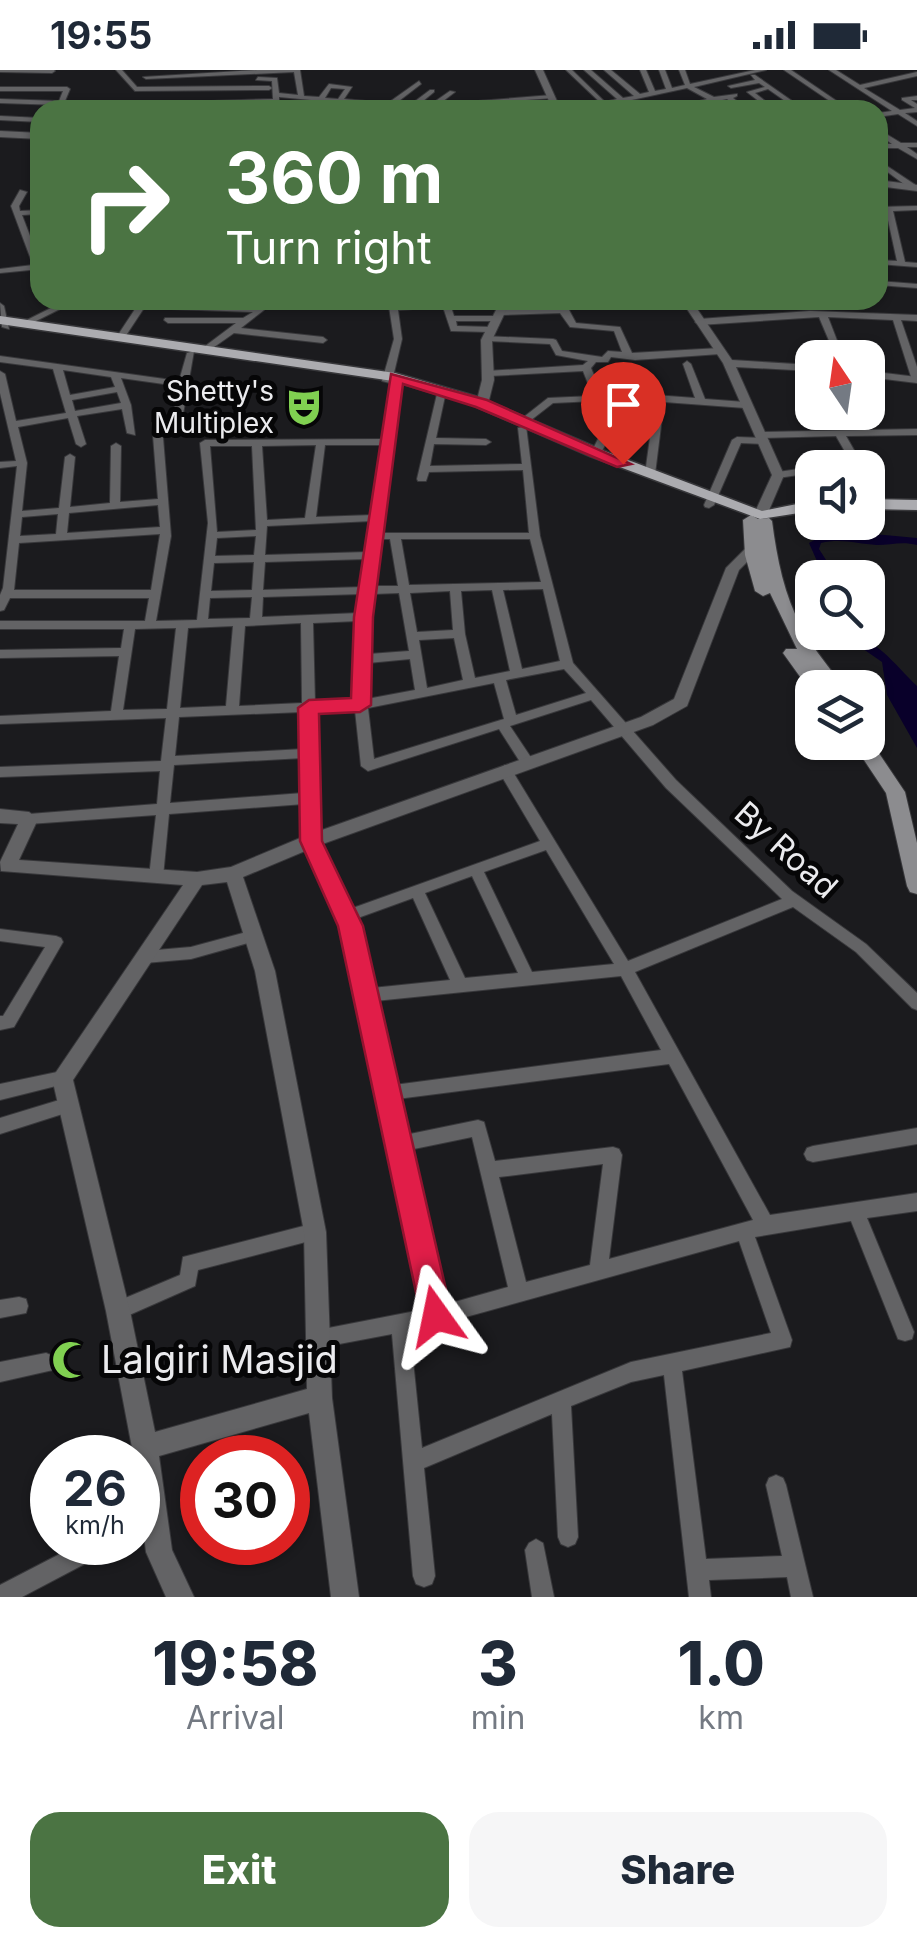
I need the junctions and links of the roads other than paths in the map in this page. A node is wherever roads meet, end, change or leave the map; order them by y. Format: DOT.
graph roads {
  1 [pos="119,70"];
  2 [pos="541,70"];
  3 [pos="568,70"];
  4 [pos="588,70"];
  5 [pos="607,70"];
  6 [pos="643,70"];
  7 [pos="662,70"];
  8 [pos="682,70"];
  9 [pos="704,70"];
  10 [pos="762,70"];
  11 [pos="787,70"];
  12 [pos="832,70"];
  13 [pos="875,70"];
  14 [pos="747,72"];
  15 [pos="298,73"];
  16 [pos="50,74"];
  17 [pos="143,74"];
  18 [pos="917,74"];
  19 [pos="0,80"];
  20 [pos="760,80"];
  21 [pos="892,80"];
  22 [pos="710,81"];
  23 [pos="917,83"];
  24 [pos="419,84"];
  25 [pos="688,86"];
  26 [pos="905,86"];
  27 [pos="154,87"];
  28 [pos="859,87"];
  29 [pos="249,88"];
  30 [pos="275,88"];
  31 [pos="770,88"];
  32 [pos="199,90"];
  33 [pos="224,90"];
  34 [pos="670,90"];
  35 [pos="432,91"];
  36 [pos="452,92"];
  37 [pos="700,92"];
  38 [pos="750,92"];
  39 [pos="365,93"];
  40 [pos="488,94"];
  41 [pos="654,94"];
  42 [pos="301,97"];
  43 [pos="552,97"];
  44 [pos="638,97"];
  45 [pos="728,97"];
  46 [pos="166,98"];
  47 [pos="322,98"];
  48 [pos="917,98"];
  49 [pos="713,99"];
  50 [pos="64,100"];
  51 [pos="167,100"];
  52 [pos="223,100"];
  53 [pos="249,100"];
  54 [pos="340,100"];
  55 [pos="362,100"];
  56 [pos="400,100"];
  57 [pos="423,100"];
  58 [pos="440,100"];
  59 [pos="480,100"];
  60 [pos="553,100"];
  61 [pos="600,100"];
  62 [pos="621,100"];
  63 [pos="664,100"];
  64 [pos="709,100"];
  65 [pos="732,100"];
  66 [pos="761,100"];
  67 [pos="788,100"];
  68 [pos="832,100"];
  69 [pos="880,100"];
  70 [pos="0,105"];
  71 [pos="30,105"];
  72 [pos="888,105"];
  73 [pos="30,108"];
  74 [pos="917,108"];
  75 [pos="899,112"];
  76 [pos="888,114"];
  77 [pos="0,118"];
  78 [pos="30,120"];
  79 [pos="915,121"];
  80 [pos="0,134"];
  81 [pos="30,134"];
  82 [pos="917,134"];
  83 [pos="888,137"];
  84 [pos="898,144"];
  85 [pos="917,144"];
  86 [pos="888,145"];
  87 [pos="916,155"];
  88 [pos="888,170"];
  89 [pos="888,185"];
  90 [pos="916,188"];
  91 [pos="23,192"];
  92 [pos="917,208"];
  93 [pos="888,209"];
  94 [pos="30,213"];
  95 [pos="18,214"];
  96 [pos="888,221"];
  97 [pos="892,221"];
  98 [pos="30,237"];
  99 [pos="888,263"];
  100 [pos="902,264"];
  101 [pos="917,265"];
  102 [pos="30,268"];
  103 [pos="0,271"];
  104 [pos="888,284"];
  105 [pos="917,286"];
  106 [pos="38,310"];
  107 [pos="139,310"];
  108 [pos="260,310"];
  109 [pos="395,310"];
  110 [pos="445,310"];
  111 [pos="471,310"];
  112 [pos="564,310"];
  113 [pos="692,310"];
  114 [pos="807,310"];
  115 [pos="843,310"];
  116 [pos="810,314"];
  117 [pos="822,314"];
  118 [pos="846,315"];
  119 [pos="497,316"];
  120 [pos="896,317"];
  121 [pos="917,318"];
  122 [pos="168,320"];
  123 [pos="5,321"];
  124 [pos="245,321"];
  125 [pos="699,322"];
  126 [pos="232,330"];
  127 [pos="120,338"];
  128 [pos="323,340"];
  129 [pos="833,340"];
  130 [pos="199,351"];
  131 [pos="720,351"];
  132 [pos="628,355"];
  133 [pos="0,360"];
  134 [pos="594,360"];
  135 [pos="729,363"];
  136 [pos="687,364"];
  137 [pos="57,367"];
  138 [pos="795,367"];
  139 [pos="586,368"];
  140 [pos="0,374"];
  141 [pos="489,374"];
  142 [pos="115,375"];
  143 [pos="885,376"];
  144 [pos="392,379"];
  145 [pos="917,380"];
  146 [pos="183,384"];
  147 [pos="120,389"];
  148 [pos="440,396"];
  149 [pos="67,398"];
  150 [pos="597,398"];
  151 [pos="660,398"];
  152 [pos="701,401"];
  153 [pos="474,403"];
  154 [pos="126,405"];
  155 [pos="745,405"];
  156 [pos="72,415"];
  157 [pos="12,425"];
  158 [pos="523,425"];
  159 [pos="917,432"];
  160 [pos="132,433"];
  161 [pos="841,436"];
  162 [pos="763,438"];
  163 [pos="321,442"];
  164 [pos="387,442"];
  165 [pos="430,442"];
  166 [pos="486,442"];
  167 [pos="257,443"];
  168 [pos="81,444"];
  169 [pos="116,446"];
  170 [pos="849,450"];
  171 [pos="596,453"];
  172 [pos="70,457"];
  173 [pos="22,463"];
  174 [pos="0,466"];
  175 [pos="526,468"];
  176 [pos="795,472"];
  177 [pos="650,474"];
  178 [pos="778,475"];
  179 [pos="711,501"];
  180 [pos="163,502"];
  181 [pos="885,504"];
  182 [pos="917,505"];
  183 [pos="114,506"];
  184 [pos="64,509"];
  185 [pos="795,509"];
  186 [pos="19,514"];
  187 [pos="758,515"];
  188 [pos="377,518"];
  189 [pos="310,520"];
  190 [pos="262,528"];
  191 [pos="166,530"];
  192 [pos="212,535"];
  193 [pos="374,536"];
  194 [pos="395,536"];
  195 [pos="535,536"];
  196 [pos="61,537"];
  197 [pos="0,538"];
  198 [pos="15,538"];
  199 [pos="752,550"];
  200 [pos="372,554"];
  201 [pos="260,557"];
  202 [pos="209,560"];
  203 [pos="545,585"];
  204 [pos="497,586"];
  205 [pos="454,587"];
  206 [pos="406,588"];
  207 [pos="368,589"];
  208 [pos="258,592"];
  209 [pos="156,594"];
  210 [pos="206,595"];
  211 [pos="2,599"];
  212 [pos="364,617"];
  213 [pos="307,619"];
  214 [pos="239,622"];
  215 [pos="256,622"];
  216 [pos="202,624"];
  217 [pos="182,625"];
  218 [pos="0,626"];
  219 [pos="130,626"];
  220 [pos="150,626"];
  221 [pos="459,634"];
  222 [pos="413,636"];
  223 [pos="126,652"];
  224 [pos="0,654"];
  225 [pos="415,655"];
  226 [pos="362,659"];
  227 [pos="567,664"];
  228 [pos="805,670"];
  229 [pos="821,670"];
  230 [pos="516,674"];
  231 [pos="499,677"];
  232 [pos="470,683"];
  233 [pos="422,693"];
  234 [pos="594,695"];
  235 [pos="360,705"];
  236 [pos="309,708"];
  237 [pos="232,711"];
  238 [pos="173,714"];
  239 [pos="116,716"];
  240 [pos="0,720"];
  241 [pos="507,722"];
  242 [pos="627,728"];
  243 [pos="310,752"];
  244 [pos="885,754"];
  245 [pos="873,760"];
  246 [pos="527,762"];
  247 [pos="168,764"];
  248 [pos="505,770"];
  249 [pos="0,772"];
  250 [pos="310,798"];
  251 [pos="164,809"];
  252 [pos="0,816"];
  253 [pos="30,820"];
  254 [pos="917,832"];
  255 [pos="311,841"];
  256 [pos="549,843"];
  257 [pos="476,870"];
  258 [pos="4,872"];
  259 [pos="233,874"];
  260 [pos="156,877"];
  261 [pos="197,879"];
  262 [pos="917,886"];
  263 [pos="417,891"];
  264 [pos="794,900"];
  265 [pos="346,916"];
  266 [pos="0,935"];
  267 [pos="254,936"];
  268 [pos="145,956"];
  269 [pos="626,968"];
  270 [pos="528,978"];
  271 [pos="460,986"];
  272 [pos="366,995"];
  273 [pos="917,1003"];
  274 [pos="0,1023"];
  275 [pos="673,1056"];
  276 [pos="62,1078"];
  277 [pos="0,1092"];
  278 [pos="387,1094"];
  279 [pos="68,1105"];
  280 [pos="0,1126"];
  281 [pos="917,1136"];
  282 [pos="398,1144"];
  283 [pos="813,1154"];
  284 [pos="488,1170"];
  285 [pos="917,1202"];
  286 [pos="856,1212"];
  287 [pos="766,1225"];
  288 [pos="314,1232"];
  289 [pos="744,1232"];
  290 [pos="598,1272"];
  291 [pos="519,1293"];
  292 [pos="118,1311"];
  293 [pos="436,1316"];
  294 [pos="400,1323"];
  295 [pos="905,1332"];
  296 [pos="318,1339"];
  297 [pos="46,1363"];
  298 [pos="672,1364"];
  299 [pos="0,1372"];
  300 [pos="320,1398"];
  301 [pos="561,1401"];
  302 [pos="142,1435"];
  303 [pos="160,1444"];
  304 [pos="413,1462"];
  305 [pos="776,1486"];
  306 [pos="568,1537"];
  307 [pos="536,1550"];
  308 [pos="160,1554"];
  309 [pos="62,1565"];
  310 [pos="795,1566"];
  311 [pos="697,1570"];
  312 [pos="424,1576"];
  313 [pos="0,1597"];
  314 [pos="180,1597"];
  315 [pos="345,1597"];
  316 [pos="543,1597"];
  317 [pos="700,1597"];
  318 [pos="802,1597"];
  1 -- 27 [label="street"];
  2 -- 43 [label="street"];
  3 -- 61 [label="street"];
  4 -- 62 [label="street"];
  5 -- 44 [label="street"];
  6 -- 41 [label="street"];
  7 -- 34 [label="street"];
  8 -- 25 [label="street"];
  9 -- 22 [label="street"];
  10 -- 14 [label="street"];
  11 -- 68 [label="street"];
  12 -- 28 [label="street"];
  13 -- 21 [label="street"];
  14 -- 20 [label="street"];
  14 -- 22 [label="street"];
  15 -- 30 [label="street"];
  15 -- 42 [label="street"];
  16 -- 19 [label="street"];
  17 -- 27 [label="street"];
  17 -- 32 [label="street"];
  18 -- 21 [label="street"];
  19 -- 50 [label="street"];
  20 -- 31 [label="street"];
  20 -- 37 [label="street"];
  21 -- 28 [label="street"];
  22 -- 25 [label="street"];
  23 -- 26 [label="street"];
  24 -- 56 [label="street"];
  25 -- 34 [label="street"];
  25 -- 37 [label="street"];
  27 -- 32 [label="street"];
  28 -- 69 [label="street"];
  29 -- 30 [label="street"];
  29 -- 33 [label="street"];
  29 -- 53 [label="street"];
  30 -- 32 [label="street"];
  30 -- 42 [label="street"];
  31 -- 38 [label="street"];
  31 -- 67 [label="street"];
  32 -- 33 [label="street"];
  32 -- 46 [label="street"];
  32 -- 51 [label="street"];
  33 -- 52 [label="street"];
  34 -- 41 [label="street"];
  35 -- 57 [label="street"];
  36 -- 58 [label="street"];
  37 -- 49 [label="street"];
  37 -- 63 [label="street"];
  38 -- 45 [label="street"];
  38 -- 66 [label="street"];
  39 -- 55 [label="street"];
  40 -- 59 [label="street"];
  41 -- 44 [label="street"];
  42 -- 47 [label="street"];
  43 -- 59 [label="street"];
  43 -- 60 [label="street"];
  44 -- 62 [label="street"];
  45 -- 49 [label="street"];
  45 -- 65 [label="street"];
  47 -- 54 [label="street"];
  47 -- 54 [label="street"];
  48 -- 74 [label="street"];
  49 -- 64 [label="street"];
  70 -- 71 [label="street"];
  70 -- 73 [label="street"];
  72 -- 75 [label="street"];
  74 -- 75 [label="street"];
  75 -- 76 [label="street"];
  75 -- 79 [label="street"];
  77 -- 78 [label="street"];
  80 -- 81 [label="street"];
  82 -- 83 [label="street"];
  83 -- 84 [label="street"];
  84 -- 85 [label="street"];
  84 -- 86 [label="street"];
  84 -- 87 [label="street"];
  88 -- 90 [label="street"];
  89 -- 90 [label="street"];
  91 -- 95 [label="street"];
  92 -- 93 [label="street"];
  93 -- 97 [label="street"];
  94 -- 95 [label="street"];
  95 -- 98 [label="street"];
  96 -- 97 [label="street"];
  97 -- 100 [label="street"];
  99 -- 100 [label="street"];
  100 -- 101 [label="street"];
  102 -- 103 [label="street"];
  104 -- 105 [label="street"];
  106 -- 123 [label="street"];
  107 -- 127 [label="street"];
  108 -- 124 [label="street"];
  109 -- 144 [label="street"];
  110 -- 119 [label="street"];
  111 -- 119 [label="street"];
  112 -- 119 [label="street"];
  112 -- 132 [label="street"];
  113 -- 125 [label="street"];
  114 -- 116 [label="street"];
  115 -- 118 [label="street"];
  116 -- 117 [label="street"];
  116 -- 125 [label="street"];
  117 -- 118 [label="street"];
  117 -- 129 [label="street"];
  118 -- 120 [label="street"];
  119 -- 134 [label="street"];
  119 -- 141 [label="street"];
  120 -- 121 [label="street"];
  120 -- 145 [label="street"];
  122 -- 124 [label="street"];
  123 -- 127 [label="main road"];
  123 -- 130 [label="main road"];
  124 -- 126 [label="street"];
  125 -- 131 [label="street"];
  126 -- 128 [label="street"];
  126 -- 130 [label="street"];
  127 -- 130 [label="main road"];
  130 -- 144 [label="main road"];
  130 -- 146 [label="street"];
  131 -- 132 [label="street"];
  131 -- 135 [label="street"];
  132 -- 134 [label="street"];
  133 -- 137 [label="street"];
  134 -- 139 [label="street"];
  135 -- 138 [label="street"];
  135 -- 155 [label="street"];
  136 -- 152 [label="street"];
  137 -- 142 [label="street"];
  137 -- 149 [label="street"];
  139 -- 141 [label="street"];
  139 -- 150 [label="street"];
  140 -- 157 [label="street"];
  141 -- 153 [label="street"];
  142 -- 146 [label="street"];
  142 -- 147 [label="street"];
  143 -- 145 [label="street"];
  144 -- 148 [label="main road"];
  144 -- 153 [label="main road"];
  144 -- 164 [label="street"];
  146 -- 180 [label="street"];
  147 -- 149 [label="street"];
  147 -- 154 [label="street"];
  148 -- 153 [label="main road"];
  148 -- 165 [label="street"];
  149 -- 156 [label="street"];
  150 -- 151 [label="street"];
  150 -- 158 [label="street"];
  150 -- 171 [label="street"];
  151 -- 152 [label="street"];
  151 -- 177 [label="street"];
  152 -- 155 [label="street"];
  153 -- 158 [label="main road"];
  154 -- 156 [label="street"];
  154 -- 160 [label="street"];
  155 -- 162 [label="street"];
  156 -- 157 [label="street"];
  156 -- 168 [label="street"];
  157 -- 173 [label="street"];
  158 -- 171 [label="main road"];
  158 -- 175 [label="street"];
  158 -- 179 [label="main road"];
  159 -- 161 [label="street"];
  161 -- 162 [label="street"];
  161 -- 170 [label="street"];
  162 -- 178 [label="street"];
  162 -- 179 [label="street"];
  163 -- 164 [label="street"];
  163 -- 167 [label="street"];
  163 -- 189 [label="street"];
  164 -- 188 [label="street"];
  165 -- 166 [label="street"];
  165 -- 175 [label="street"];
  167 -- 190 [label="street"];
  167 -- 192 [label="street"];
  169 -- 183 [label="street"];
  171 -- 177 [label="main road"];
  172 -- 184 [label="street"];
  173 -- 174 [label="street"];
  173 -- 186 [label="street"];
  175 -- 195 [label="street"];
  176 -- 178 [label="street"];
  177 -- 179 [label="main road"];
  178 -- 187 [label="street"];
  179 -- 187 [label="main road"];
  180 -- 183 [label="street"];
  180 -- 191 [label="street"];
  181 -- 182 [label="main road"];
  183 -- 184 [label="street"];
  184 -- 186 [label="street"];
  184 -- 196 [label="street"];
  185 -- 187 [label="main road"];
  186 -- 198 [label="street"];
  187 -- 199 [label="main road"];
  187 -- 229 [label="main road"];
  188 -- 189 [label="street"];
  188 -- 193 [label="street"];
  189 -- 190 [label="street"];
  190 -- 192 [label="street"];
  190 -- 201 [label="street"];
  191 -- 196 [label="street"];
  191 -- 209 [label="street"];
  192 -- 202 [label="street"];
  193 -- 194 [label="street"];
  193 -- 200 [label="street"];
  194 -- 195 [label="street"];
  194 -- 206 [label="street"];
  195 -- 203 [label="street"];
  196 -- 198 [label="street"];
  197 -- 198 [label="street"];
  198 -- 211 [label="street"];
  199 -- 228 [label="main road"];
  199 -- 242 [label="street"];
  200 -- 201 [label="street"];
  200 -- 207 [label="street"];
  201 -- 202 [label="street"];
  201 -- 208 [label="street"];
  202 -- 210 [label="street"];
  203 -- 204 [label="street"];
  203 -- 227 [label="street"];
  204 -- 205 [label="street"];
  204 -- 230 [label="street"];
  205 -- 206 [label="street"];
  205 -- 221 [label="street"];
  206 -- 207 [label="street"];
  206 -- 222 [label="street"];
  207 -- 208 [label="street"];
  207 -- 212 [label="street"];
  208 -- 210 [label="street"];
  208 -- 215 [label="street"];
  209 -- 211 [label="street"];
  209 -- 220 [label="street"];
  210 -- 216 [label="street"];
  212 -- 213 [label="street"];
  212 -- 226 [label="street"];
  213 -- 215 [label="street"];
  213 -- 236 [label="street"];
  214 -- 215 [label="street"];
  214 -- 216 [label="street"];
  214 -- 237 [label="street"];
  216 -- 217 [label="street"];
  217 -- 220 [label="street"];
  217 -- 238 [label="street"];
  218 -- 219 [label="street"];
  219 -- 220 [label="street"];
  219 -- 223 [label="street"];
  221 -- 222 [label="street"];
  221 -- 232 [label="street"];
  222 -- 225 [label="street"];
  223 -- 224 [label="street"];
  223 -- 239 [label="street"];
  225 -- 226 [label="street"];
  225 -- 233 [label="street"];
  226 -- 235 [label="street"];
  227 -- 230 [label="street"];
  227 -- 234 [label="street, By Road"];
  230 -- 231 [label="street"];
  231 -- 232 [label="street"];
  231 -- 241 [label="street"];
  232 -- 233 [label="street"];
  233 -- 235 [label="street"];
  234 -- 241 [label="street"];
  234 -- 242 [label="street, By Road"];
  235 -- 236 [label="street"];
  235 -- 241 [label="street"];
  236 -- 237 [label="street"];
  236 -- 243 [label="street"];
  237 -- 238 [label="street"];
  238 -- 239 [label="street"];
  238 -- 247 [label="street"];
  239 -- 240 [label="street"];
  241 -- 246 [label="street"];
  242 -- 246 [label="street"];
  242 -- 264 [label="street, By Road"];
  243 -- 247 [label="street"];
  243 -- 250 [label="street"];
  244 -- 254 [label="main road"];
  245 -- 262 [label="main road"];
  246 -- 248 [label="street"];
  247 -- 249 [label="street"];
  247 -- 251 [label="street"];
  248 -- 255 [label="street"];
  248 -- 256 [label="street"];
  250 -- 251 [label="street"];
  250 -- 255 [label="street"];
  251 -- 253 [label="street"];
  251 -- 260 [label="street"];
  252 -- 253 [label="street"];
  253 -- 258 [label="street"];
  255 -- 259 [label="street"];
  255 -- 265 [label="street"];
  256 -- 257 [label="street"];
  256 -- 269 [label="street"];
  257 -- 263 [label="street"];
  257 -- 270 [label="street"];
  258 -- 260 [label="street"];
  259 -- 261 [label="street"];
  259 -- 267 [label="street"];
  260 -- 261 [label="street"];
  261 -- 268 [label="street"];
  263 -- 265 [label="street"];
  263 -- 271 [label="street"];
  264 -- 269 [label="street"];
  264 -- 273 [label="street, By Road"];
  265 -- 272 [label="street"];
  266 -- 274 [label="street"];
  267 -- 268 [label="street"];
  267 -- 288 [label="street"];
  268 -- 276 [label="street"];
  269 -- 270 [label="street"];
  269 -- 275 [label="street"];
  270 -- 271 [label="street"];
  271 -- 272 [label="street"];
  272 -- 278 [label="street"];
  275 -- 278 [label="street"];
  275 -- 287 [label="street"];
  276 -- 277 [label="street"];
  276 -- 279 [label="street"];
  278 -- 282 [label="street"];
  279 -- 280 [label="street"];
  279 -- 292 [label="street"];
  281 -- 283 [label="street"];
  282 -- 284 [label="street"];
  282 -- 293 [label="street"];
  284 -- 290 [label="street"];
  284 -- 291 [label="street"];
  285 -- 286 [label="street"];
  286 -- 287 [label="street"];
  286 -- 295 [label="street"];
  287 -- 289 [label="street"];
  288 -- 292 [label="street"];
  288 -- 296 [label="street"];
  289 -- 290 [label="street"];
  289 -- 298 [label="street"];
  290 -- 291 [label="street"];
  291 -- 293 [label="street"];
  292 -- 302 [label="street"];
  293 -- 294 [label="street"];
  294 -- 296 [label="street"];
  294 -- 304 [label="street"];
  296 -- 300 [label="street"];
  297 -- 299 [label="street"];
  298 -- 301 [label="street"];
  298 -- 311 [label="street"];
  300 -- 303 [label="street"];
  300 -- 315 [label="street"];
  301 -- 304 [label="street"];
  301 -- 306 [label="street"];
  304 -- 312 [label="street"];
  305 -- 310 [label="street"];
  307 -- 316 [label="street"];
  308 -- 314 [label="street"];
  309 -- 313 [label="street"];
  310 -- 311 [label="street"];
  310 -- 318 [label="street"];
  311 -- 317 [label="street"];
}
